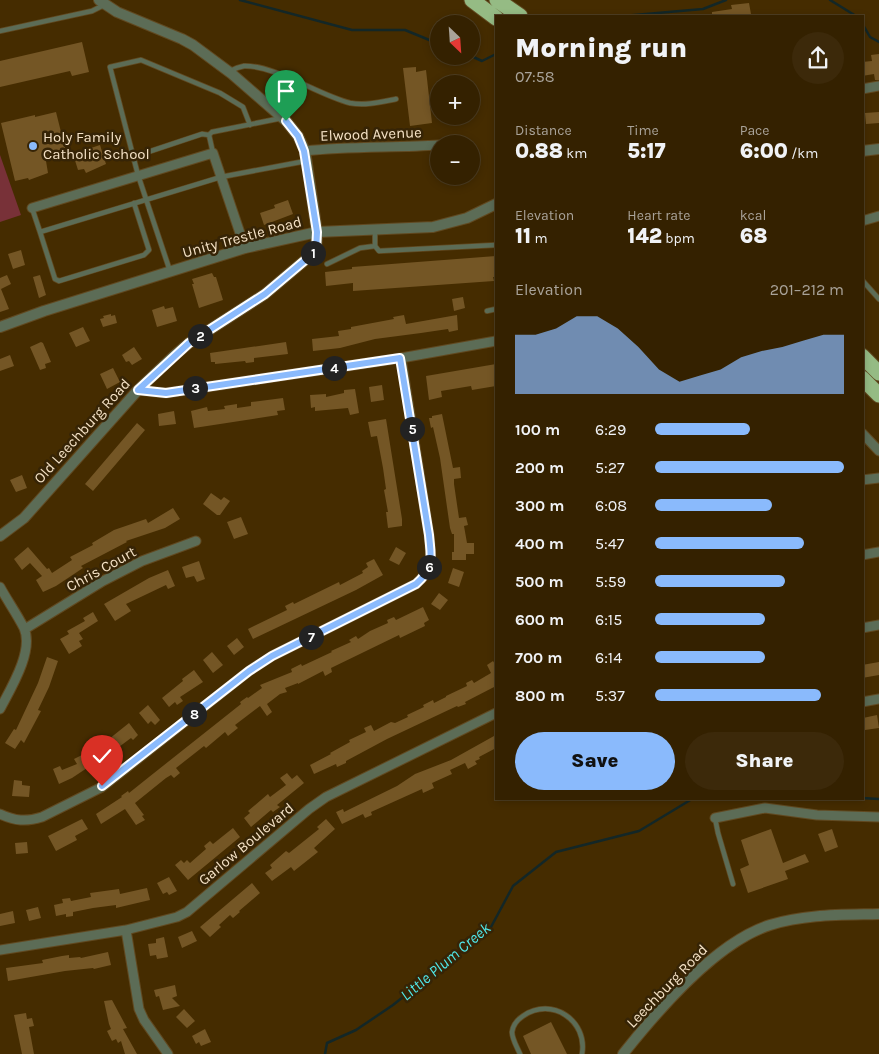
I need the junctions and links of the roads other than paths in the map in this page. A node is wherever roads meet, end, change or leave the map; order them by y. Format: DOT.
graph roads {
  1 [pos="472,0"];
  2 [pos="497,0"];
  3 [pos="101,2"];
  4 [pos="519,15"];
  5 [pos="495,17"];
  6 [pos="0,31"];
  7 [pos="228,72"];
  8 [pos="879,86"];
  9 [pos="864,89"];
  10 [pos="396,98"];
  11 [pos="284,118"];
  12 [pos="250,125"];
  13 [pos="209,135"];
  14 [pos="430,145"];
  15 [pos="879,148"];
  16 [pos="864,151"];
  17 [pos="213,152"];
  18 [pos="305,156"];
  19 [pos="134,157"];
  20 [pos="138,176"];
  21 [pos="221,177"];
  22 [pos="146,199"];
  23 [pos="134,203"];
  24 [pos="495,204"];
  25 [pos="32,208"];
  26 [pos="879,216"];
  27 [pos="864,220"];
  28 [pos="376,230"];
  29 [pos="40,232"];
  30 [pos="317,232"];
  31 [pos="495,245"];
  32 [pos="375,246"];
  33 [pos="245,248"];
  34 [pos="327,264"];
  35 [pos="170,272"];
  36 [pos="864,282"];
  37 [pos="879,299"];
  38 [pos="495,309"];
  39 [pos="487,311"];
  40 [pos="0,327"];
  41 [pos="495,341"];
  42 [pos="400,358"];
  43 [pos="864,358"];
  44 [pos="879,373"];
  45 [pos="864,380"];
  46 [pos="138,390"];
  47 [pos="879,395"];
  48 [pos="864,435"];
  49 [pos="879,450"];
  50 [pos="879,478"];
  51 [pos="864,480"];
  52 [pos="0,536"];
  53 [pos="196,541"];
  54 [pos="879,552"];
  55 [pos="864,555"];
  56 [pos="0,587"];
  57 [pos="879,625"];
  58 [pos="864,628"];
  59 [pos="25,629"];
  60 [pos="879,699"];
  61 [pos="864,702"];
  62 [pos="0,709"];
  63 [pos="495,713"];
  64 [pos="0,814"];
  65 [pos="879,817"];
  66 [pos="715,818"];
  67 [pos="734,884"];
  68 [pos="879,914"];
  69 [pos="126,930"];
  70 [pos="0,950"];
  71 [pos="168,1054"];
  72 [pos="520,1054"];
  73 [pos="582,1054"];
  74 [pos="623,1054"];
  1 -- 5 [label="highway"];
  2 -- 4 [label="highway"];
  3 -- 6 [label="lane"];
  3 -- 7 [label="street"];
  7 -- 10 [label="lane"];
  7 -- 11 [label="street"];
  8 -- 9 [label="street"];
  11 -- 12 [label="lane"];
  11 -- 18 [label="street"];
  12 -- 13 [label="lane"];
  12 -- 19 [label="lane"];
  13 -- 17 [label="lane"];
  13 -- 19 [label="lane"];
  14 -- 18 [label="street, Elwood Avenue"];
  15 -- 16 [label="street"];
  17 -- 20 [label="street"];
  17 -- 21 [label="street"];
  18 -- 21 [label="lane"];
  18 -- 30 [label="street"];
  19 -- 20 [label="lane"];
  20 -- 22 [label="lane"];
  20 -- 25 [label="street"];
  21 -- 22 [label="lane"];
  21 -- 33 [label="street"];
  22 -- 23 [label="lane"];
  22 -- 35 [label="lane"];
  23 -- 29 [label="lane"];
  23 -- 29 [label="lane"];
  24 -- 28 [label="street, Unity Trestle Road"];
  25 -- 29 [label="lane"];
  26 -- 27 [label="street"];
  28 -- 30 [label="street, Unity Trestle Road"];
  28 -- 32 [label="lane"];
  30 -- 33 [label="street, Unity Trestle Road"];
  30 -- 46 [label="street, Old Leechburg Road"];
  31 -- 32 [label="lane"];
  32 -- 34 [label="lane"];
  33 -- 35 [label="street, Unity Trestle Road"];
  35 -- 40 [label="street, Unity Trestle Road"];
  36 -- 37 [label="lane"];
  38 -- 39 [label="lane"];
  41 -- 42 [label="street"];
  42 -- 46 [label="street"];
  42 -- 64 [label="street"];
  43 -- 44 [label="highway"];
  45 -- 47 [label="highway"];
  46 -- 52 [label="street, Old Leechburg Road"];
  48 -- 49 [label="street"];
  50 -- 51 [label="street"];
  53 -- 59 [label="street, Chris Court"];
  54 -- 55 [label="street"];
  56 -- 59 [label="street"];
  57 -- 58 [label="street"];
  59 -- 62 [label="street"];
  60 -- 61 [label="street"];
  63 -- 69 [label="street, Garlow Boulevard"];
  65 -- 66 [label="street"];
  66 -- 67 [label="lane"];
  68 -- 74 [label="street, Leechburg Road"];
  69 -- 70 [label="street, Garlow Boulevard"];
  69 -- 71 [label="street"];
  72 -- 73 [label="lane"];
}
